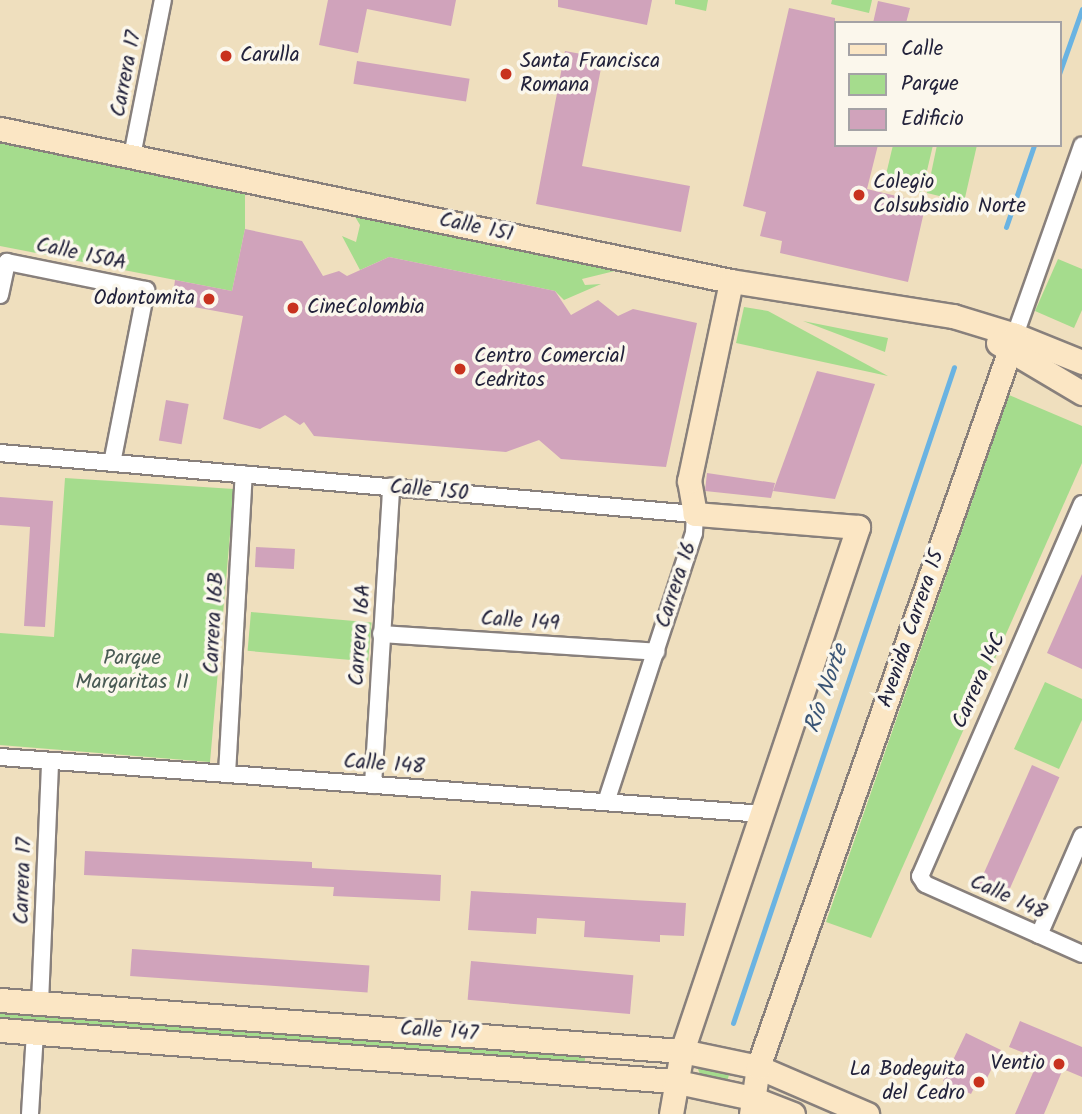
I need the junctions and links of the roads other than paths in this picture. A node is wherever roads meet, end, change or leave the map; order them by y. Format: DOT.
graph roads {
  1 [pos="163,0"];
  2 [pos="0,129"];
  3 [pos="1082,146"];
  4 [pos="132,156"];
  5 [pos="731,281"];
  6 [pos="0,295"];
  7 [pos="1012,343"];
  8 [pos="1082,362"];
  9 [pos="1082,393"];
  10 [pos="0,453"];
  11 [pos="111,463"];
  12 [pos="244,474"];
  13 [pos="391,487"];
  14 [pos="1082,505"];
  15 [pos="695,514"];
  16 [pos="381,634"];
  17 [pos="656,652"];
  18 [pos="0,757"];
  19 [pos="50,761"];
  20 [pos="227,774"];
  21 [pos="373,785"];
  22 [pos="606,802"];
  23 [pos="764,814"];
  24 [pos="1082,836"];
  25 [pos="920,876"];
  26 [pos="1039,935"];
  27 [pos="1082,954"];
  28 [pos="0,1000"];
  29 [pos="40,1003"];
  30 [pos="0,1030"];
  31 [pos="35,1033"];
  32 [pos="682,1051"];
  33 [pos="758,1067"];
  34 [pos="673,1082"];
  35 [pos="751,1106"];
  36 [pos="30,1114"];
  37 [pos="671,1114"];
  38 [pos="793,1114"];
  39 [pos="867,1114"];
  1 -- 4 [label="street, Carrera 17"];
  2 -- 4 [label="street, Calle 151"];
  3 -- 7 [label="street, Avenida Carrera 15"];
  4 -- 5 [label="street, Calle 151"];
  5 -- 7 [label="street, Calle 151"];
  5 -- 15 [label="street, Carrera 16"];
  6 -- 11 [label="street, Calle 150A"];
  7 -- 8 [label="street, Calle 151"];
  7 -- 9 [label="street, Calle 151"];
  7 -- 33 [label="street, Avenida Carrera 15"];
  10 -- 11 [label="street, Calle 150"];
  11 -- 12 [label="street, Calle 150"];
  12 -- 13 [label="street, Calle 150"];
  12 -- 20 [label="street, Carrera 16B"];
  13 -- 15 [label="street, Calle 150"];
  13 -- 16 [label="street, Carrera 16A"];
  14 -- 25 [label="street, Carrera 14C"];
  15 -- 17 [label="street, Carrera 16"];
  15 -- 23 [label="street, Calle 150"];
  16 -- 17 [label="street, Calle 149"];
  16 -- 21 [label="street, Carrera 16A"];
  17 -- 22 [label="street, Carrera 16"];
  18 -- 19 [label="street, Calle 148"];
  19 -- 20 [label="street, Calle 148"];
  19 -- 29 [label="street, Carrera 17"];
  20 -- 21 [label="street, Calle 148"];
  21 -- 22 [label="street, Calle 148"];
  22 -- 23 [label="street, Calle 148"];
  23 -- 32 [label="street"];
  24 -- 26 [label="street"];
  25 -- 26 [label="street, Calle 148"];
  26 -- 27 [label="street, Calle 148"];
  28 -- 29 [label="street, Calle 147"];
  29 -- 32 [label="street, Calle 147"];
  30 -- 31 [label="street, Calle 147"];
  31 -- 34 [label="street, Calle 147"];
  31 -- 36 [label="street"];
  32 -- 33 [label="street, Calle 147"];
  32 -- 34 [label="street"];
  33 -- 35 [label="street, Avenida Carrera 15"];
  33 -- 39 [label="street, Calle 147"];
  34 -- 35 [label="street, Calle 147"];
  34 -- 37 [label="street"];
  35 -- 38 [label="street, Calle 147"];
}
